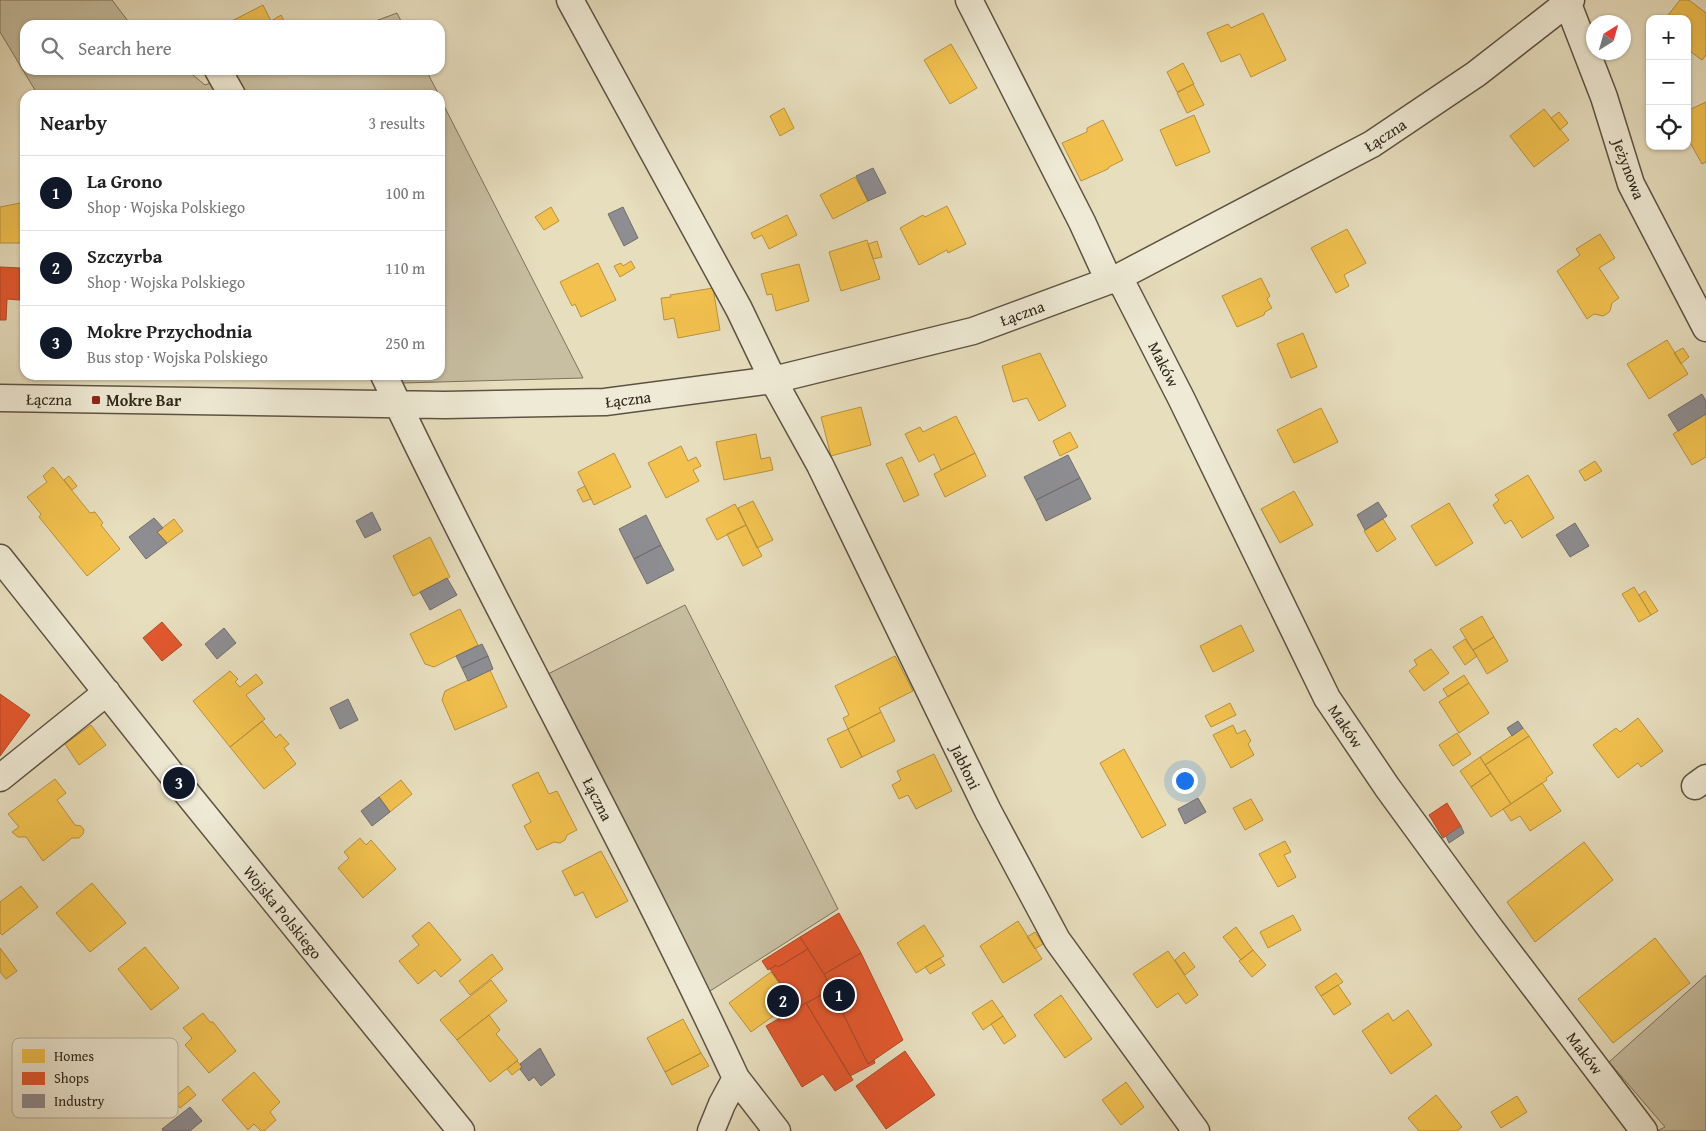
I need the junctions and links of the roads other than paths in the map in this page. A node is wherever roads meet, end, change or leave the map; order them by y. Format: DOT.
graph roads {
  1 [pos="570,0"];
  2 [pos="969,0"];
  3 [pos="1569,2"];
  4 [pos="221,75"];
  5 [pos="229,90"];
  6 [pos="1114,279"];
  7 [pos="1706,328"];
  8 [pos="386,380"];
  9 [pos="773,380"];
  10 [pos="0,398"];
  11 [pos="398,404"];
  12 [pos="0,558"];
  13 [pos="107,692"];
  14 [pos="0,778"];
  15 [pos="736,1078"];
  16 [pos="461,1131"];
  17 [pos="711,1131"];
  18 [pos="777,1131"];
  19 [pos="1196,1131"];
  20 [pos="1644,1131"];
  1 -- 9 [label="street, Jabłoni"];
  2 -- 6 [label="street, Maków"];
  3 -- 6 [label="street, Łączna"];
  3 -- 7 [label="street, Jeżynowa"];
  4 -- 5 [label="street"];
  6 -- 9 [label="street, Łączna"];
  6 -- 20 [label="street, Maków"];
  8 -- 11 [label="street, Łączna"];
  9 -- 11 [label="street, Łączna"];
  9 -- 19 [label="street, Jabłoni"];
  10 -- 11 [label="street, Łączna"];
  11 -- 15 [label="street, Łączna"];
  12 -- 13 [label="street, Wojska Polskiego"];
  13 -- 14 [label="street"];
  13 -- 16 [label="street, Wojska Polskiego"];
  15 -- 17 [label="street"];
  15 -- 18 [label="street"];
}
